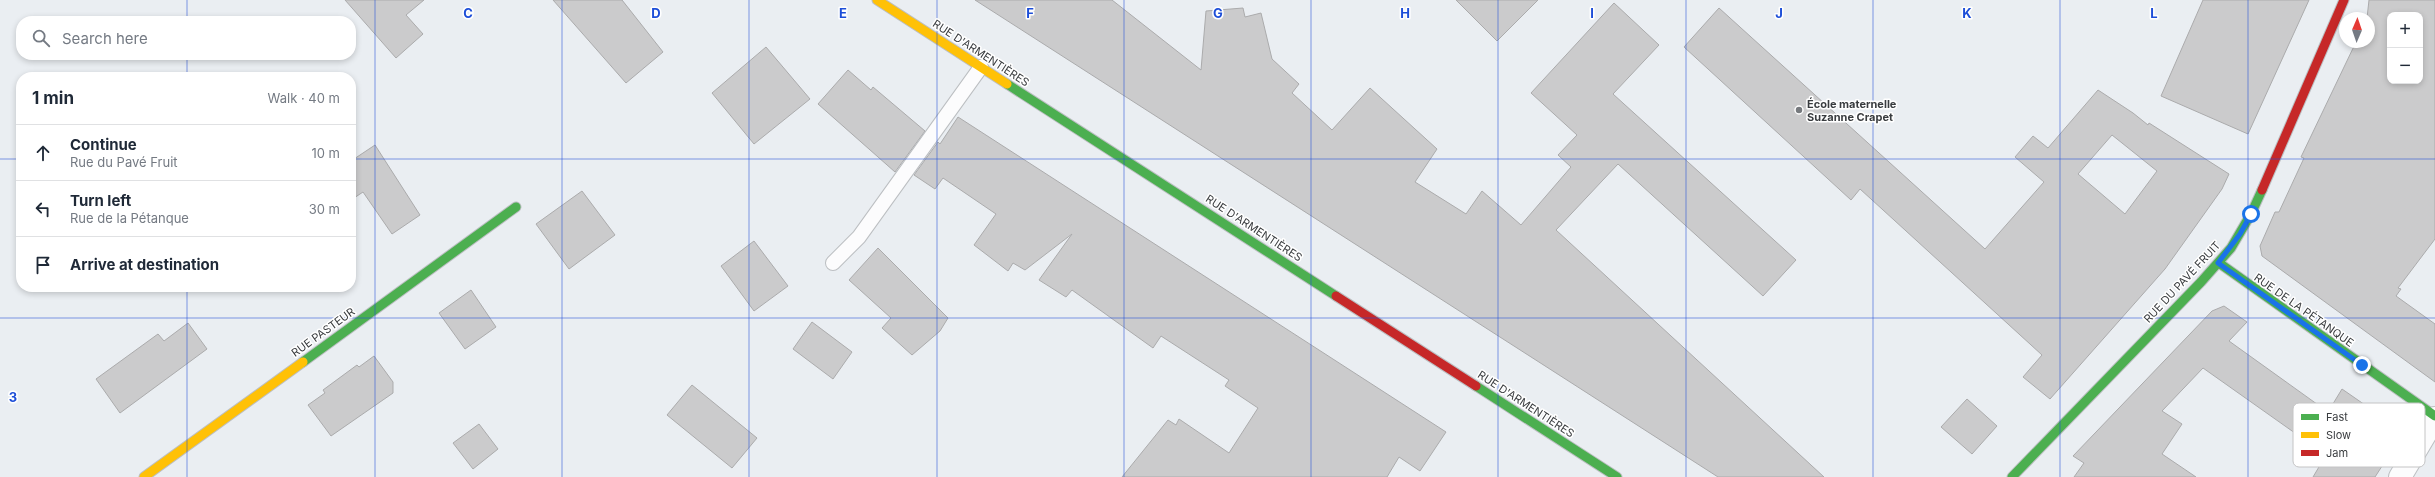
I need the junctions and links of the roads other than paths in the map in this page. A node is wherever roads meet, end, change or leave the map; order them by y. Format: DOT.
graph roads {
  1 [pos="877,0"];
  2 [pos="2344,0"];
  3 [pos="981,67"];
  4 [pos="516,207"];
  5 [pos="834,263"];
  6 [pos="2218,263"];
  7 [pos="2415,403"];
  8 [pos="2425,410"];
  9 [pos="2435,417"];
  10 [pos="2425,434"];
  11 [pos="2406,467"];
  12 [pos="144,477"];
  13 [pos="1617,477"];
  14 [pos="2012,477"];
  15 [pos="2400,477"];
  1 -- 3 [label="street, RUE D'ARMENTIÈRES"];
  2 -- 6 [label="street, RUE DU PAVÉ FRUIT"];
  3 -- 5 [label="lane"];
  3 -- 13 [label="street, RUE D'ARMENTIÈRES"];
  4 -- 12 [label="street, RUE PASTEUR"];
  6 -- 7 [label="street, RUE DE LA PÉTANQUE"];
  6 -- 14 [label="street, RUE DU PAVÉ FRUIT"];
  8 -- 9 [label="street, RUE DE LA PÉTANQUE"];
  9 -- 10 [label="street"];
  11 -- 15 [label="street"];
}
